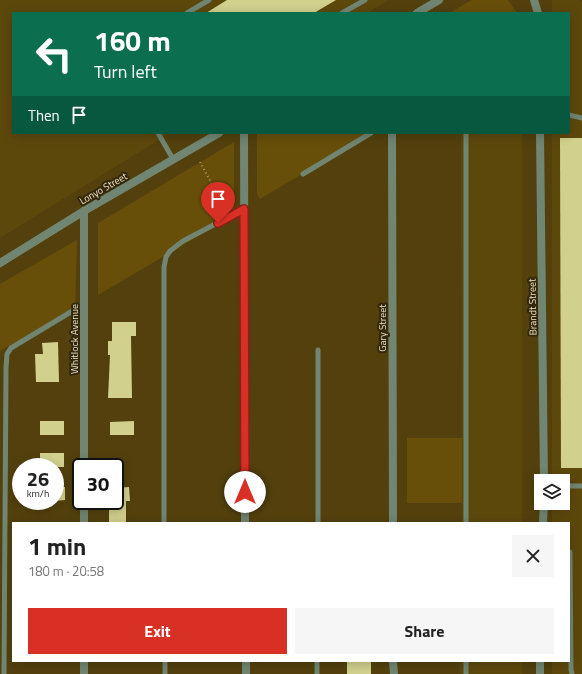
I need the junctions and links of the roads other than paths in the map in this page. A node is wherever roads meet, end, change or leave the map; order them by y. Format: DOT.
graph roads {
  1 [pos="209,0"];
  2 [pos="365,0"];
  3 [pos="439,0"];
  4 [pos="534,0"];
  5 [pos="190,12"];
  6 [pos="344,12"];
  7 [pos="419,12"];
  8 [pos="538,12"];
  9 [pos="570,114"];
  10 [pos="582,118"];
  11 [pos="159,134"];
  12 [pos="217,134"];
  13 [pos="244,134"];
  14 [pos="369,134"];
  15 [pos="392,134"];
  16 [pos="466,134"];
  17 [pos="540,134"];
  18 [pos="173,159"];
  19 [pos="303,174"];
  20 [pos="244,209"];
  21 [pos="84,211"];
  22 [pos="0,263"];
  23 [pos="84,304"];
  24 [pos="318,350"];
  25 [pos="84,458"];
  26 [pos="544,474"];
  27 [pos="570,486"];
  28 [pos="582,486"];
  29 [pos="84,510"];
  30 [pos="544,510"];
  31 [pos="84,522"];
  32 [pos="164,522"];
  33 [pos="245,522"];
  34 [pos="318,522"];
  35 [pos="393,522"];
  36 [pos="466,522"];
  37 [pos="543,522"];
  38 [pos="570,552"];
  39 [pos="84,662"];
  40 [pos="165,662"];
  41 [pos="246,662"];
  42 [pos="317,662"];
  43 [pos="394,662"];
  44 [pos="466,662"];
  45 [pos="540,662"];
  46 [pos="4,674"];
  47 [pos="84,674"];
  48 [pos="165,674"];
  49 [pos="246,674"];
  50 [pos="317,674"];
  51 [pos="394,674"];
  52 [pos="466,674"];
  53 [pos="540,674"];
  54 [pos="572,674"];
  1 -- 5 [label="lane"];
  2 -- 6 [label="lane"];
  3 -- 7 [label="street"];
  4 -- 8 [label="street"];
  9 -- 10 [label="lane"];
  11 -- 18 [label="lane"];
  12 -- 18 [label="street, Lonyo Street"];
  13 -- 20 [label="street"];
  14 -- 19 [label="lane"];
  15 -- 35 [label="street, Gary Street"];
  16 -- 36 [label="lane"];
  17 -- 26 [label="street, Brandt Street"];
  18 -- 21 [label="street, Lonyo Street"];
  20 -- 32 [label="lane"];
  20 -- 33 [label="street"];
  21 -- 22 [label="street, Lonyo Street"];
  21 -- 23 [label="street, Whitlock Avenue"];
  23 -- 25 [label="street, Whitlock Avenue"];
  23 -- 46 [label="lane"];
  24 -- 34 [label="lane"];
  27 -- 28 [label="lane"];
  29 -- 31 [label="street"];
  30 -- 37 [label="street"];
  38 -- 54 [label="lane"];
  39 -- 47 [label="street"];
  40 -- 48 [label="lane"];
  41 -- 49 [label="street"];
  42 -- 50 [label="lane"];
  43 -- 51 [label="street"];
  44 -- 52 [label="lane"];
  45 -- 53 [label="street"];
}
